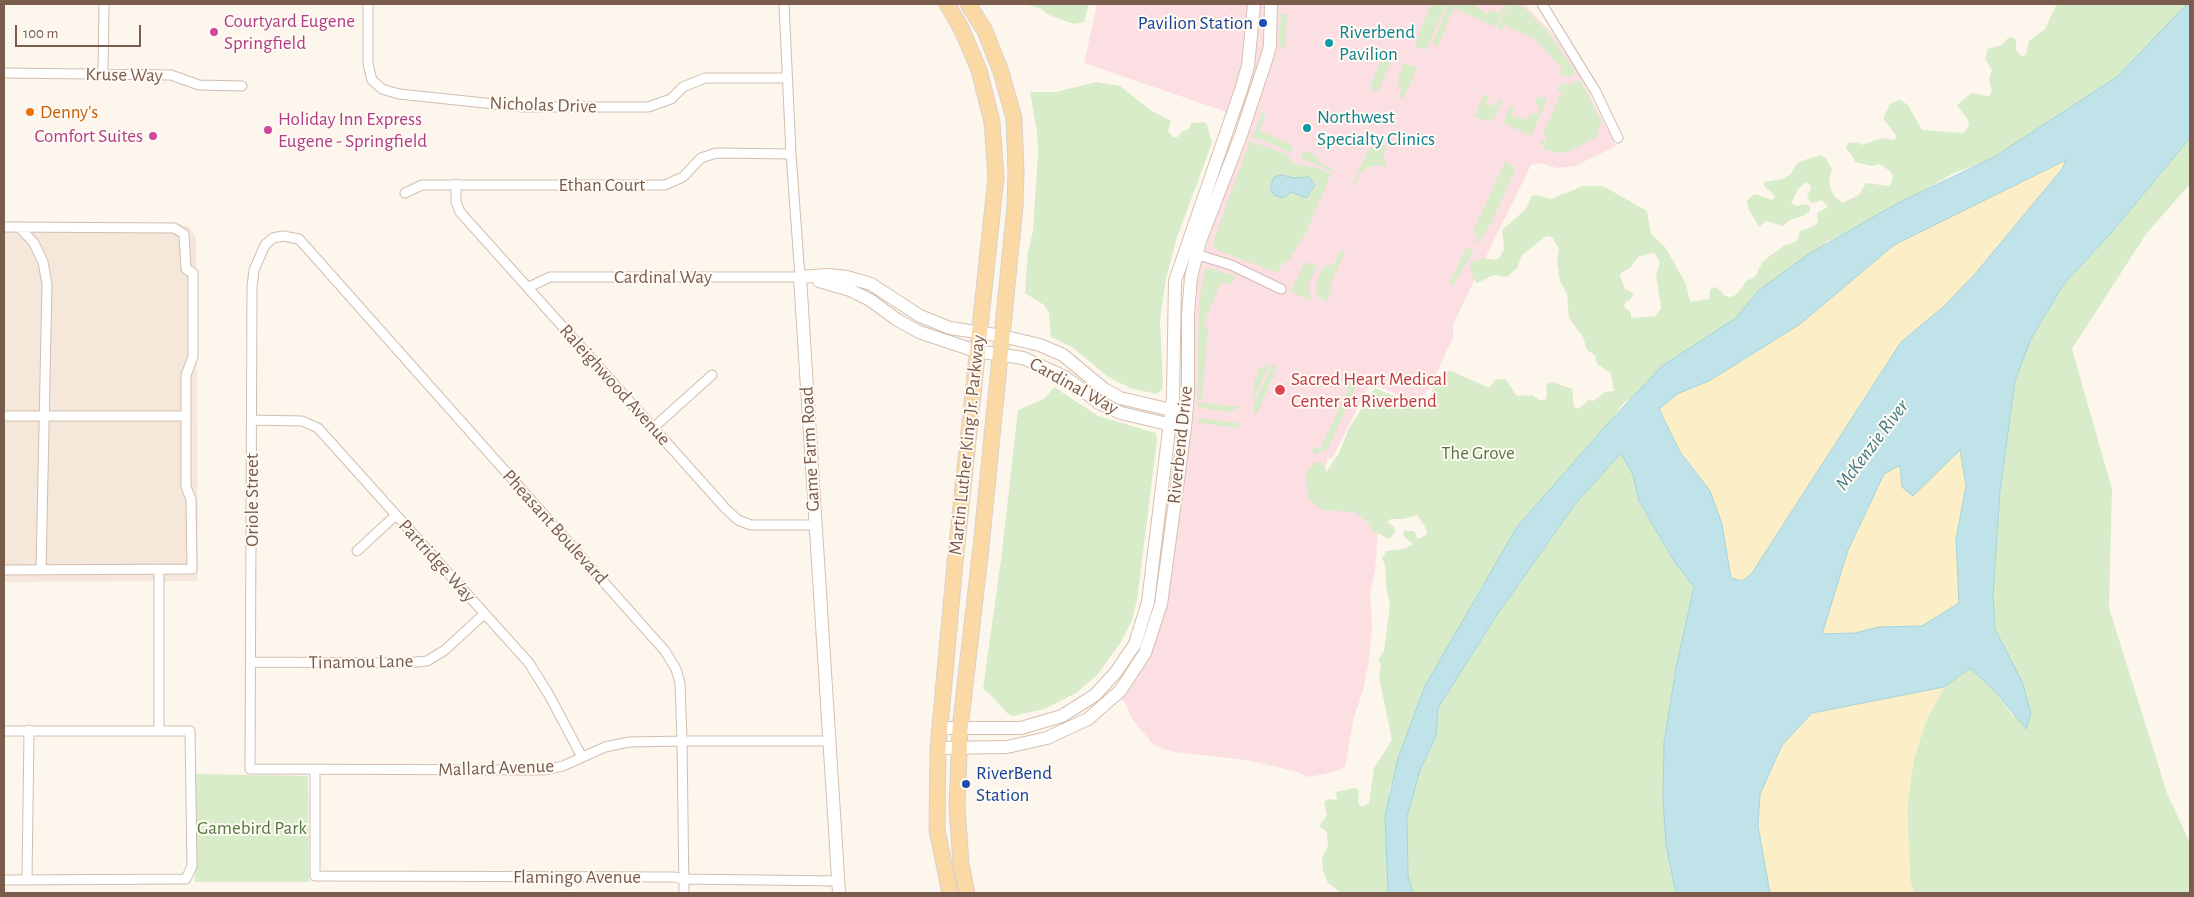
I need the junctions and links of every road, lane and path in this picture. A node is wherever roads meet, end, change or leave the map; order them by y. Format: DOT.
graph roads {
  1 [pos="104,4"];
  2 [pos="368,4"];
  3 [pos="784,4"];
  4 [pos="947,4"];
  5 [pos="968,4"];
  6 [pos="1254,4"];
  7 [pos="1271,4"];
  8 [pos="1533,4"];
  9 [pos="1542,4"];
  10 [pos="1546,14"];
  11 [pos="4,73"];
  12 [pos="103,74"];
  13 [pos="786,78"];
  14 [pos="242,86"];
  15 [pos="1618,138"];
  16 [pos="790,154"];
  17 [pos="456,184"];
  18 [pos="405,193"];
  19 [pos="4,227"];
  20 [pos="19,227"];
  21 [pos="273,238"];
  22 [pos="1184,250"];
  23 [pos="1197,255"];
  24 [pos="800,277"];
  25 [pos="529,287"];
  26 [pos="1281,290"];
  27 [pos="978,332"];
  28 [pos="1002,336"];
  29 [pos="976,351"];
  30 [pos="1000,354"];
  31 [pos="712,375"];
  32 [pos="1171,410"];
  33 [pos="1186,413"];
  34 [pos="4,416"];
  35 [pos="46,416"];
  36 [pos="186,416"];
  37 [pos="252,420"];
  38 [pos="1170,425"];
  39 [pos="653,428"];
  40 [pos="1185,428"];
  41 [pos="396,515"];
  42 [pos="814,525"];
  43 [pos="357,552"];
  44 [pos="159,569"];
  45 [pos="4,570"];
  46 [pos="41,570"];
  47 [pos="484,614"];
  48 [pos="251,662"];
  49 [pos="939,728"];
  50 [pos="960,729"];
  51 [pos="29,730"];
  52 [pos="4,731"];
  53 [pos="159,731"];
  54 [pos="682,740"];
  55 [pos="828,741"];
  56 [pos="938,748"];
  57 [pos="959,749"];
  58 [pos="582,757"];
  59 [pos="250,769"];
  60 [pos="315,770"];
  61 [pos="683,879"];
  62 [pos="4,880"];
  63 [pos="27,880"];
  64 [pos="838,887"];
  65 [pos="684,893"];
  66 [pos="950,893"];
  67 [pos="968,893"];
  1 -- 12 [label="street"];
  2 -- 13 [label="street, Nicholas Drive"];
  3 -- 13 [label="street, Game Farm Road"];
  4 -- 27 [label="main road, Martin Luther King Jr. Parkway"];
  5 -- 28 [label="main road, Martin Luther King Jr. Parkway"];
  6 -- 22 [label="street, Riverbend Drive"];
  7 -- 23 [label="street, Riverbend Drive"];
  8 -- 10 [label="street"];
  9 -- 10 [label="street"];
  10 -- 15 [label="street"];
  11 -- 12 [label="street, Kruse Way"];
  12 -- 14 [label="street, Kruse Way"];
  13 -- 16 [label="street, Game Farm Road"];
  16 -- 17 [label="street, Ethan Court"];
  16 -- 24 [label="street, Game Farm Road"];
  17 -- 18 [label="street, Ethan Court"];
  17 -- 25 [label="street, Raleighwood Avenue"];
  19 -- 20 [label="street"];
  20 -- 35 [label="street"];
  20 -- 36 [label="street"];
  21 -- 37 [label="street, Oriole Street"];
  21 -- 54 [label="street, Pheasant Boulevard"];
  22 -- 23 [label="street"];
  22 -- 32 [label="street, Riverbend Drive"];
  23 -- 26 [label="street"];
  23 -- 33 [label="street, Riverbend Drive"];
  24 -- 25 [label="street, Cardinal Way"];
  24 -- 27 [label="street, Cardinal Way"];
  24 -- 29 [label="street, Cardinal Way"];
  24 -- 42 [label="street, Game Farm Road"];
  25 -- 39 [label="street, Raleighwood Avenue"];
  27 -- 28 [label="street, Cardinal Way"];
  27 -- 29 [label="main road, Martin Luther King Jr. Parkway"];
  28 -- 30 [label="main road, Martin Luther King Jr. Parkway"];
  28 -- 32 [label="street, Cardinal Way"];
  29 -- 30 [label="street, Cardinal Way"];
  29 -- 49 [label="main road, Martin Luther King Jr. Parkway"];
  30 -- 38 [label="street, Cardinal Way"];
  30 -- 50 [label="main road, Martin Luther King Jr. Parkway"];
  31 -- 39 [label="street"];
  32 -- 33 [label="street, Cardinal Way"];
  32 -- 38 [label="street, Riverbend Drive"];
  33 -- 40 [label="street, Riverbend Drive"];
  34 -- 35 [label="street"];
  35 -- 36 [label="street"];
  35 -- 46 [label="street"];
  36 -- 44 [label="street"];
  37 -- 41 [label="street, Partridge Way"];
  37 -- 48 [label="street, Oriole Street"];
  38 -- 40 [label="street, Cardinal Way"];
  38 -- 50 [label="street, Riverbend Drive"];
  39 -- 42 [label="street, Raleighwood Avenue"];
  40 -- 57 [label="street, Riverbend Drive"];
  41 -- 43 [label="street"];
  41 -- 47 [label="street, Partridge Way"];
  42 -- 55 [label="street, Game Farm Road"];
  44 -- 46 [label="street"];
  44 -- 53 [label="street"];
  45 -- 46 [label="street"];
  47 -- 48 [label="street, Tinamou Lane"];
  47 -- 58 [label="street, Partridge Way"];
  48 -- 59 [label="street, Oriole Street"];
  49 -- 50 [label="street, Riverbend Drive"];
  49 -- 56 [label="main road, Martin Luther King Jr. Parkway"];
  50 -- 57 [label="main road, Martin Luther King Jr. Parkway"];
  51 -- 52 [label="street"];
  51 -- 53 [label="street"];
  51 -- 63 [label="street"];
  53 -- 63 [label="street"];
  54 -- 55 [label="street, Mallard Avenue"];
  54 -- 58 [label="street, Mallard Avenue"];
  54 -- 61 [label="street, Pheasant Boulevard"];
  55 -- 64 [label="street, Game Farm Road"];
  56 -- 57 [label="street, Riverbend Drive"];
  56 -- 66 [label="main road, Martin Luther King Jr. Parkway"];
  57 -- 67 [label="main road, Martin Luther King Jr. Parkway"];
  58 -- 60 [label="street, Mallard Avenue"];
  59 -- 60 [label="street, Mallard Avenue"];
  60 -- 61 [label="street, Flamingo Avenue"];
  61 -- 64 [label="street, Flamingo Avenue"];
  61 -- 65 [label="street, Pheasant Boulevard"];
  62 -- 63 [label="street"];
}
